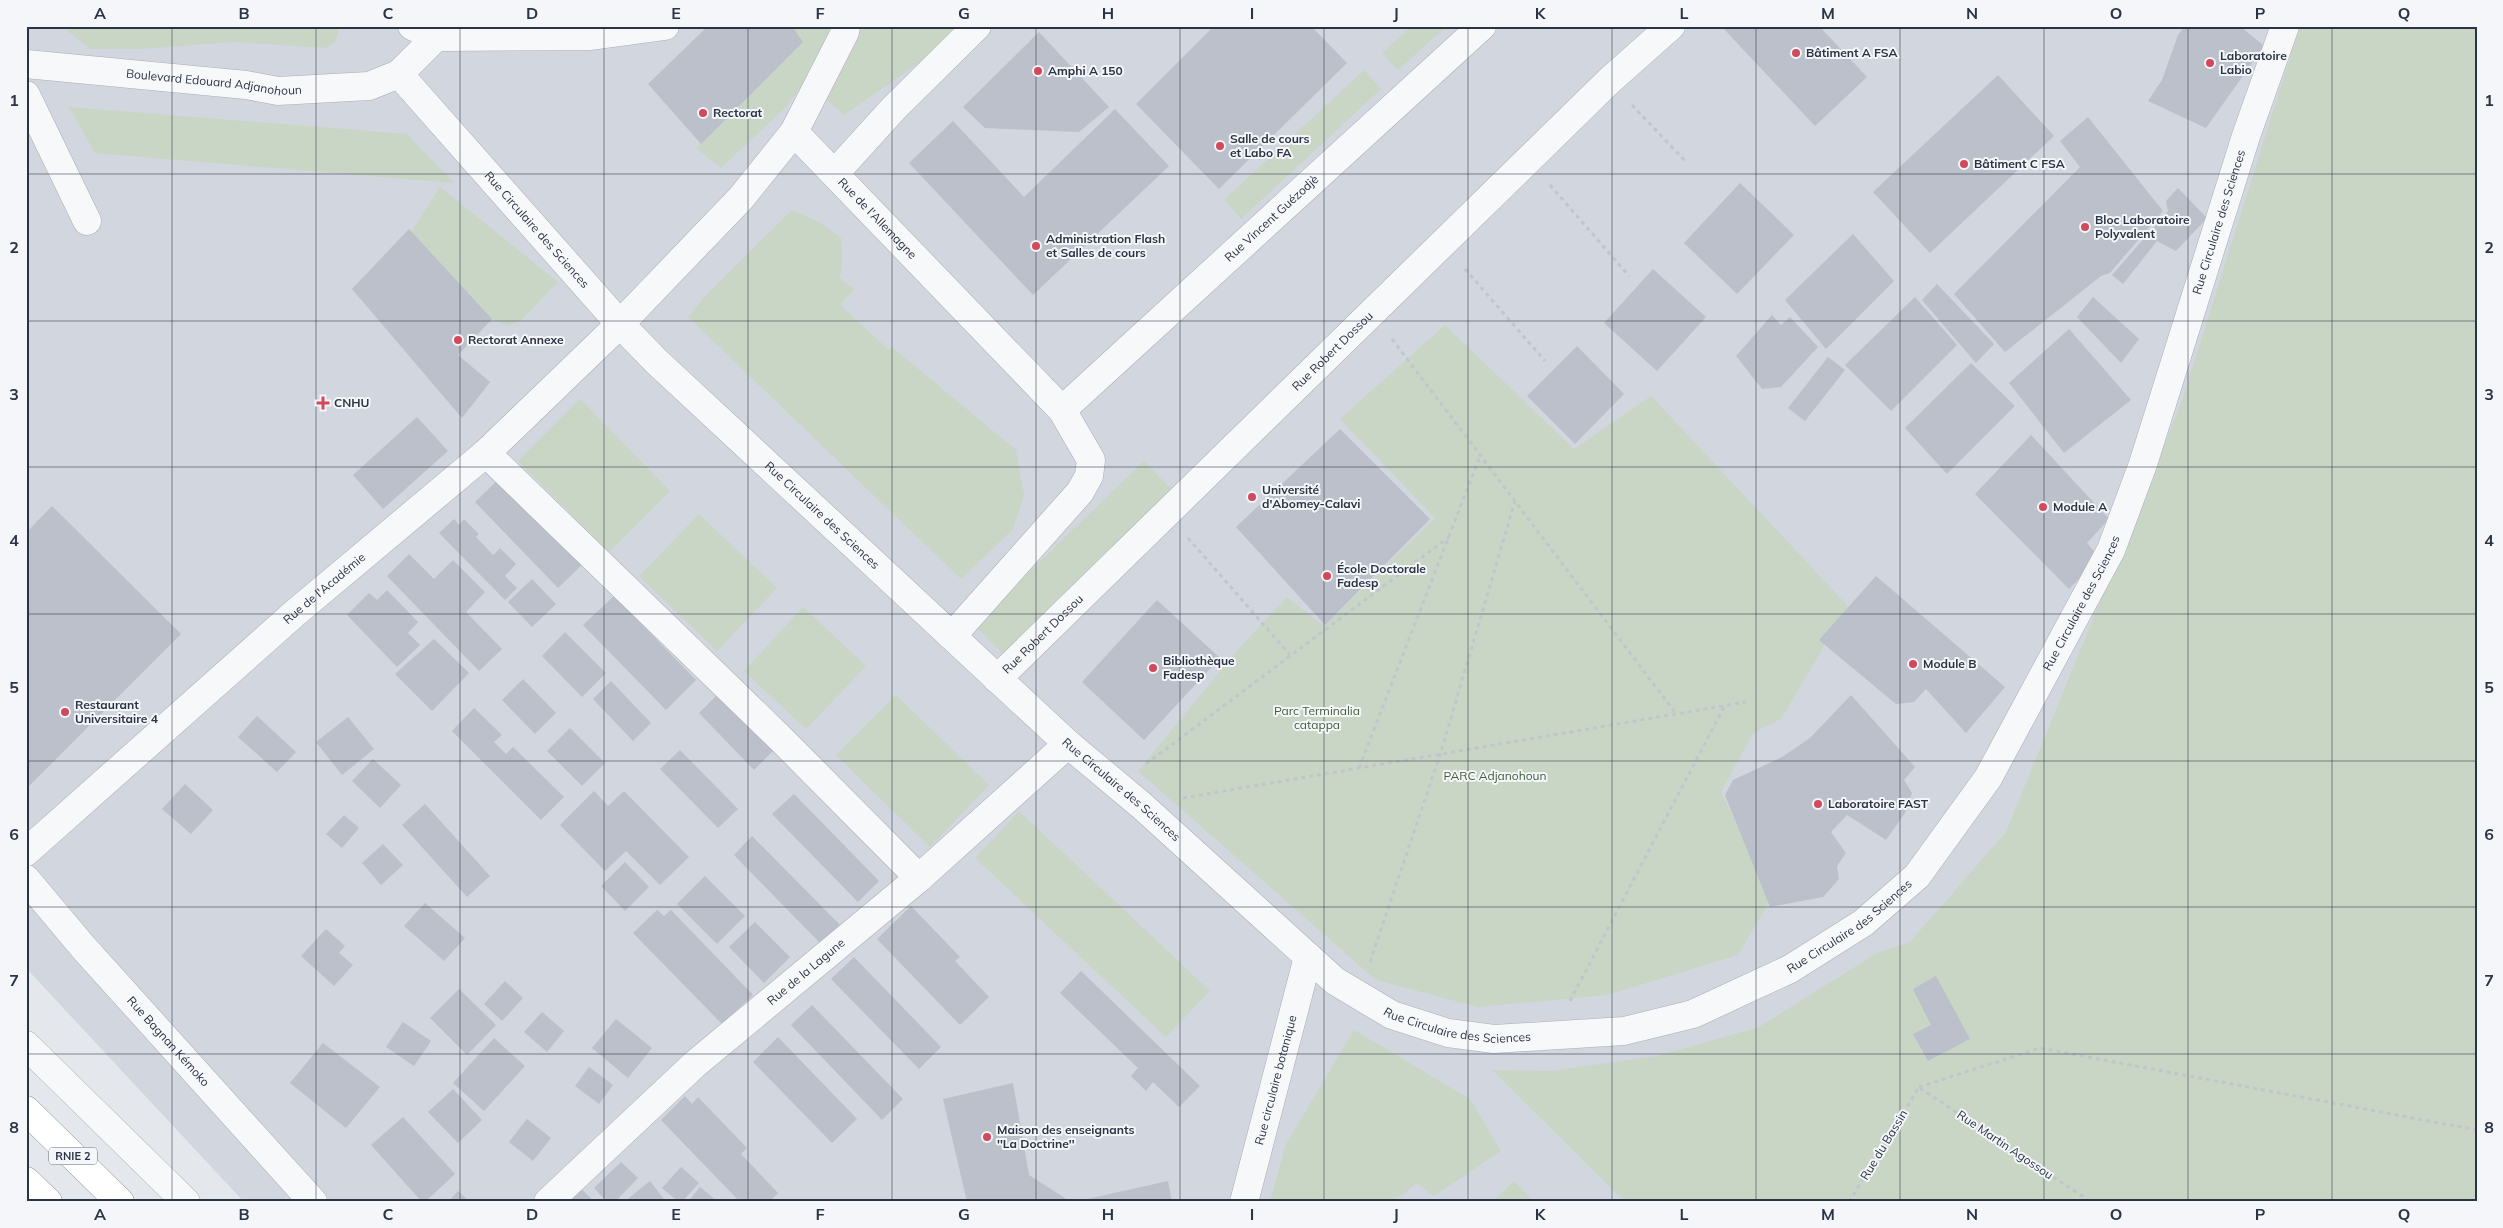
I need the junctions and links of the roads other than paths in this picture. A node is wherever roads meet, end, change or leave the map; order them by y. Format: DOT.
graph roads {
  1 [pos="400,26"];
  2 [pos="664,26"];
  3 [pos="846,26"];
  4 [pos="976,26"];
  5 [pos="1482,26"];
  6 [pos="1671,26"];
  7 [pos="2285,26"];
  8 [pos="617,30"];
  9 [pos="424,32"];
  10 [pos="26,64"];
  11 [pos="399,74"];
  12 [pos="26,95"];
  13 [pos="794,132"];
  14 [pos="835,173"];
  15 [pos="87,221"];
  16 [pos="620,324"];
  17 [pos="1062,410"];
  18 [pos="486,453"];
  19 [pos="952,636"];
  20 [pos="997,679"];
  21 [pos="1068,744"];
  22 [pos="26,852"];
  23 [pos="919,878"];
  24 [pos="26,880"];
  25 [pos="1308,957"];
  26 [pos="26,1045"];
  27 [pos="26,1110"];
  28 [pos="26,1180"];
  29 [pos="48,1202"];
  30 [pos="120,1202"];
  31 [pos="186,1202"];
  32 [pos="313,1202"];
  33 [pos="548,1202"];
  34 [pos="1244,1202"];
  1 -- 11 [label="street"];
  2 -- 8 [label="street"];
  3 -- 13 [label="street, Rue de l'Académie"];
  4 -- 14 [label="street, Rue de l'Allemagne"];
  5 -- 17 [label="street, Rue Vincent Guézodjè"];
  6 -- 20 [label="street, Rue Robert Dossou"];
  7 -- 25 [label="street, Rue Circulaire des Sciences"];
  8 -- 9 [label="street"];
  9 -- 11 [label="street"];
  10 -- 11 [label="street, Boulevard Edouard Adjanohoun"];
  11 -- 16 [label="street, Rue Circulaire des Sciences"];
  12 -- 15 [label="street"];
  13 -- 14 [label="street"];
  13 -- 16 [label="street, Rue de l'Académie"];
  14 -- 17 [label="street, Rue de l'Allemagne"];
  16 -- 18 [label="street, Rue de l'Académie"];
  16 -- 19 [label="street, Rue Circulaire des Sciences"];
  17 -- 19 [label="street, Rue de l'Allemagne"];
  18 -- 22 [label="street, Rue de l'Académie"];
  18 -- 23 [label="street"];
  19 -- 20 [label="street, Rue Circulaire des Sciences"];
  20 -- 21 [label="street, Rue Circulaire des Sciences"];
  21 -- 23 [label="street, Rue de la Lagune"];
  21 -- 25 [label="street, Rue Circulaire des Sciences"];
  23 -- 33 [label="street, Rue de la Lagune"];
  24 -- 32 [label="street, Rue Bagnan Kémoko"];
  25 -- 34 [label="street, Rue circulaire botanique"];
  26 -- 31 [label="street"];
  27 -- 30 [label="highway, RNIE 2 / RNIE 2"];
  28 -- 29 [label="highway"];
}
